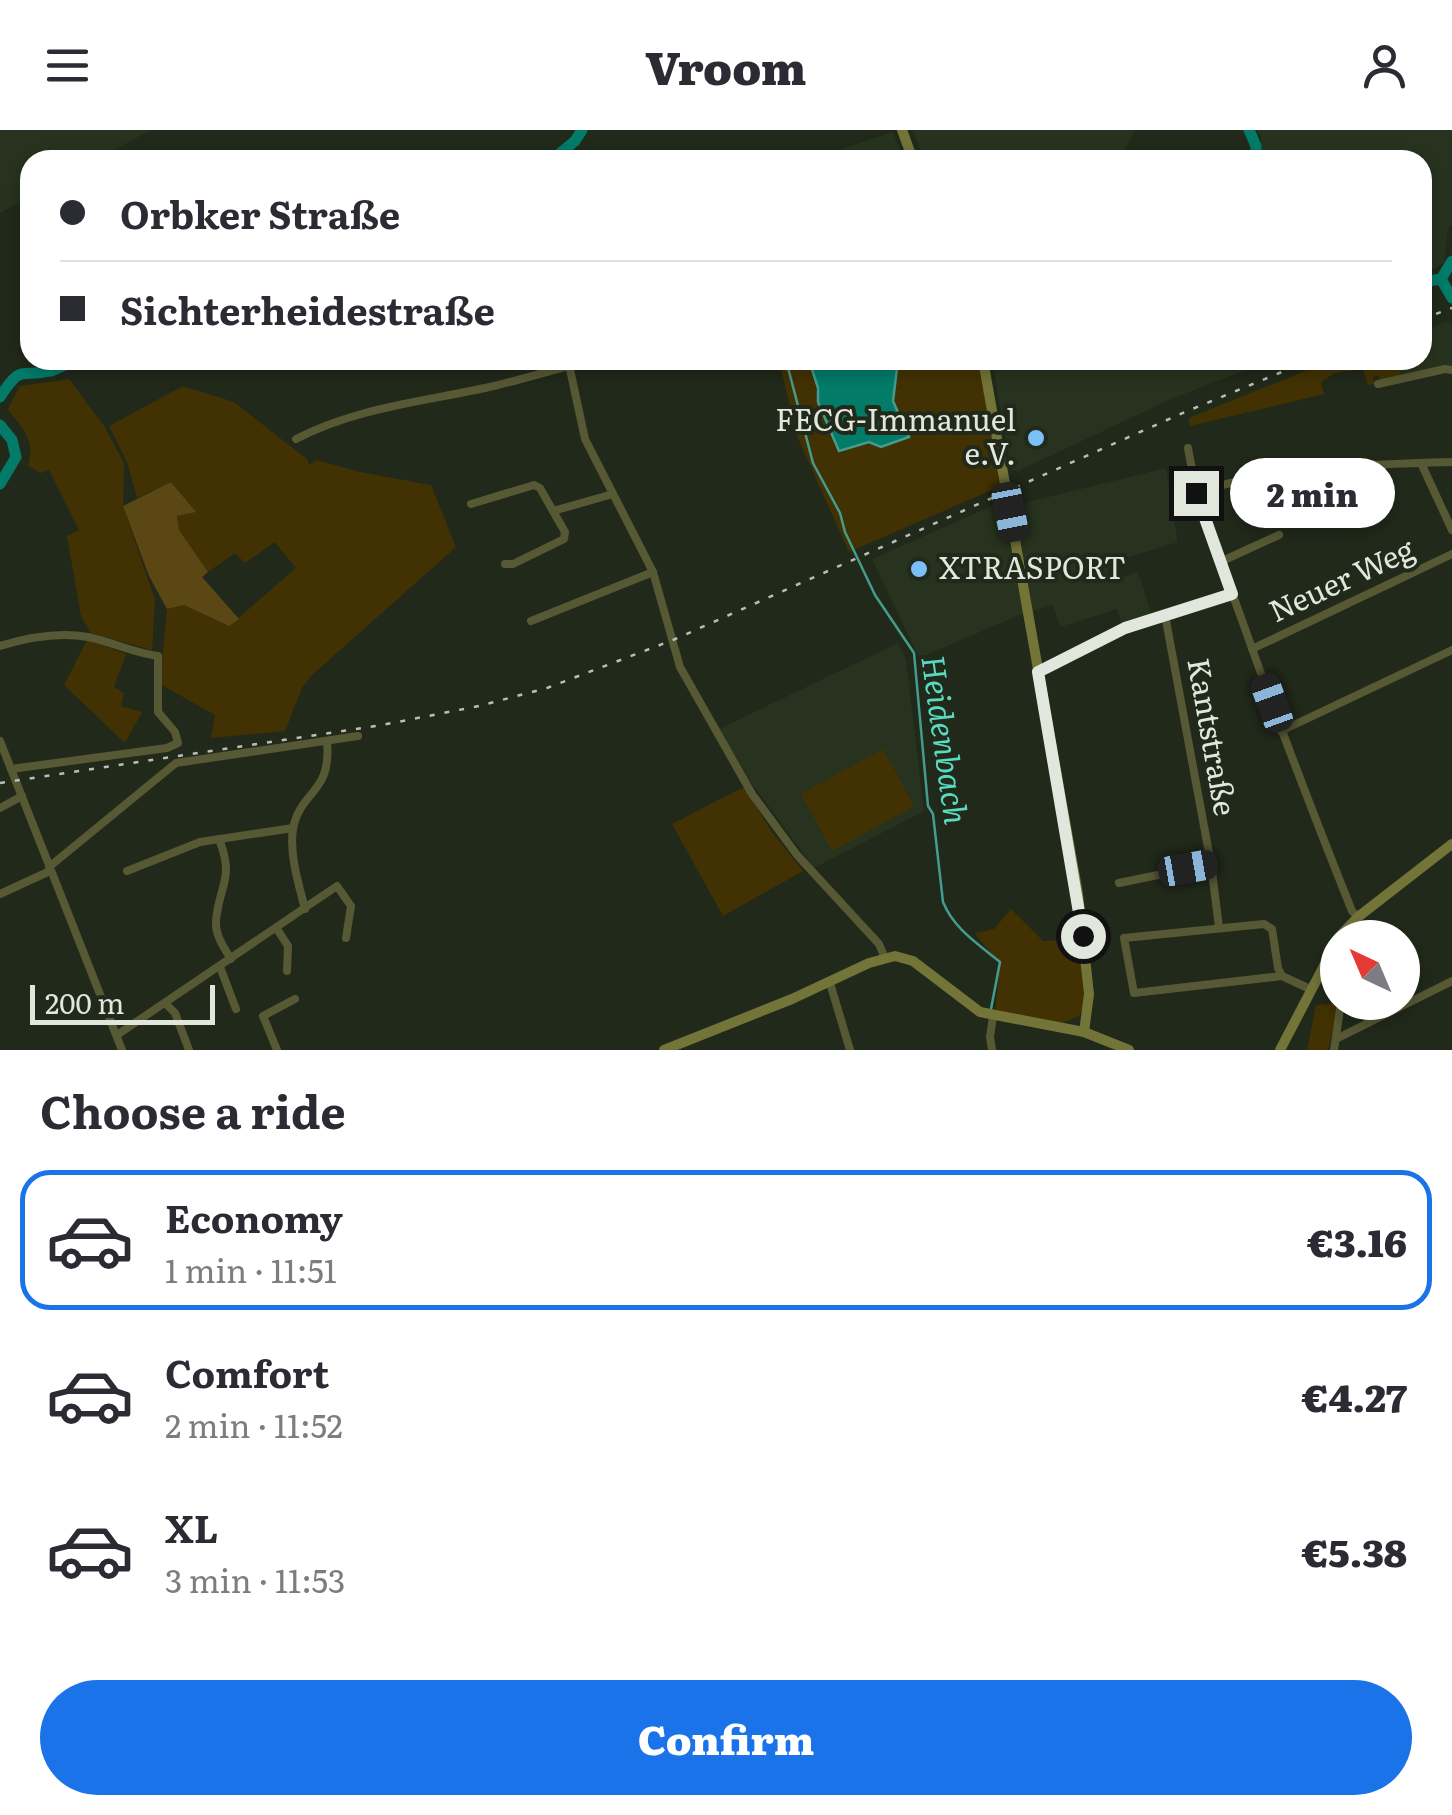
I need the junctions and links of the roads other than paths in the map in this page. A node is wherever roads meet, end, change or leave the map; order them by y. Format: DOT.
graph roads {
  1 [pos="546,370"];
  2 [pos="570,370"];
  3 [pos="985,370"];
  4 [pos="1452,370"];
  5 [pos="1378,384"];
  6 [pos="296,439"];
  7 [pos="1188,448"];
  8 [pos="1452,462"];
  9 [pos="1421,463"];
  10 [pos="1196,493"];
  11 [pos="613,494"];
  12 [pos="471,504"];
  13 [pos="553,511"];
  14 [pos="1452,530"];
  15 [pos="1279,535"];
  16 [pos="1452,554"];
  17 [pos="1220,562"];
  18 [pos="506,564"];
  19 [pos="653,572"];
  20 [pos="1232,594"];
  21 [pos="1165,615"];
  22 [pos="531,621"];
  23 [pos="0,646"];
  24 [pos="1252,649"];
  25 [pos="1452,650"];
  26 [pos="1038,672"];
  27 [pos="1281,731"];
  28 [pos="358,736"];
  29 [pos="0,742"];
  30 [pos="327,742"];
  31 [pos="10,768"];
  32 [pos="22,796"];
  33 [pos="0,808"];
  34 [pos="293,828"];
  35 [pos="218,839"];
  36 [pos="1452,844"];
  37 [pos="1211,864"];
  38 [pos="49,869"];
  39 [pos="127,872"];
  40 [pos="1118,883"];
  41 [pos="0,894"];
  42 [pos="305,909"];
  43 [pos="1358,917"];
  44 [pos="1355,920"];
  45 [pos="1219,927"];
  46 [pos="277,929"];
  47 [pos="346,938"];
  48 [pos="885,958"];
  49 [pos="231,960"];
  50 [pos="220,967"];
  51 [pos="287,971"];
  52 [pos="1320,971"];
  53 [pos="1282,976"];
  54 [pos="1452,981"];
  55 [pos="830,982"];
  56 [pos="1310,989"];
  57 [pos="296,1000"];
  58 [pos="165,1003"];
  59 [pos="236,1009"];
  60 [pos="993,1016"];
  61 [pos="1339,1020"];
  62 [pos="1084,1032"];
  63 [pos="117,1035"];
  64 [pos="1336,1039"];
  65 [pos="122,1050"];
  66 [pos="190,1050"];
  67 [pos="277,1050"];
  68 [pos="664,1050"];
  69 [pos="850,1050"];
  70 [pos="992,1050"];
  71 [pos="1129,1050"];
  72 [pos="1280,1050"];
  73 [pos="1334,1050"];
  1 -- 6 [label="street"];
  2 -- 11 [label="street"];
  3 -- 26 [label="street"];
  4 -- 5 [label="street"];
  7 -- 10 [label="street"];
  8 -- 9 [label="street"];
  9 -- 10 [label="street"];
  9 -- 14 [label="street, Neuer Weg"];
  10 -- 17 [label="street"];
  11 -- 13 [label="street"];
  11 -- 19 [label="street"];
  12 -- 13 [label="street"];
  13 -- 18 [label="street"];
  15 -- 17 [label="street"];
  16 -- 24 [label="street, Neuer Weg"];
  17 -- 20 [label="street"];
  19 -- 22 [label="street"];
  19 -- 48 [label="street"];
  20 -- 21 [label="street"];
  20 -- 24 [label="street"];
  21 -- 26 [label="street"];
  21 -- 37 [label="street, Kantstraße"];
  23 -- 31 [label="street"];
  24 -- 27 [label="street"];
  25 -- 27 [label="street"];
  26 -- 62 [label="street"];
  27 -- 43 [label="street"];
  28 -- 30 [label="street"];
  29 -- 31 [label="street"];
  30 -- 34 [label="street"];
  30 -- 38 [label="street"];
  31 -- 32 [label="street"];
  32 -- 33 [label="street"];
  32 -- 38 [label="street"];
  34 -- 35 [label="street"];
  34 -- 42 [label="street"];
  35 -- 39 [label="street"];
  35 -- 49 [label="street"];
  36 -- 43 [label="street"];
  37 -- 40 [label="street"];
  37 -- 45 [label="street, Kantstraße"];
  38 -- 41 [label="street"];
  38 -- 63 [label="street"];
  42 -- 46 [label="street"];
  42 -- 47 [label="street"];
  43 -- 44 [label="street"];
  45 -- 53 [label="street"];
  45 -- 53 [label="street"];
  46 -- 49 [label="street"];
  46 -- 51 [label="street"];
  48 -- 55 [label="street"];
  48 -- 60 [label="street"];
  49 -- 50 [label="street"];
  50 -- 58 [label="street"];
  50 -- 59 [label="street"];
  52 -- 56 [label="street"];
  53 -- 56 [label="street"];
  54 -- 64 [label="street"];
  55 -- 68 [label="street"];
  55 -- 69 [label="street"];
  56 -- 72 [label="street"];
  57 -- 67 [label="street"];
  58 -- 63 [label="street"];
  58 -- 66 [label="street"];
  60 -- 62 [label="street"];
  60 -- 70 [label="street"];
  61 -- 64 [label="street"];
  62 -- 71 [label="street"];
  63 -- 65 [label="street"];
  64 -- 73 [label="street"];
}
